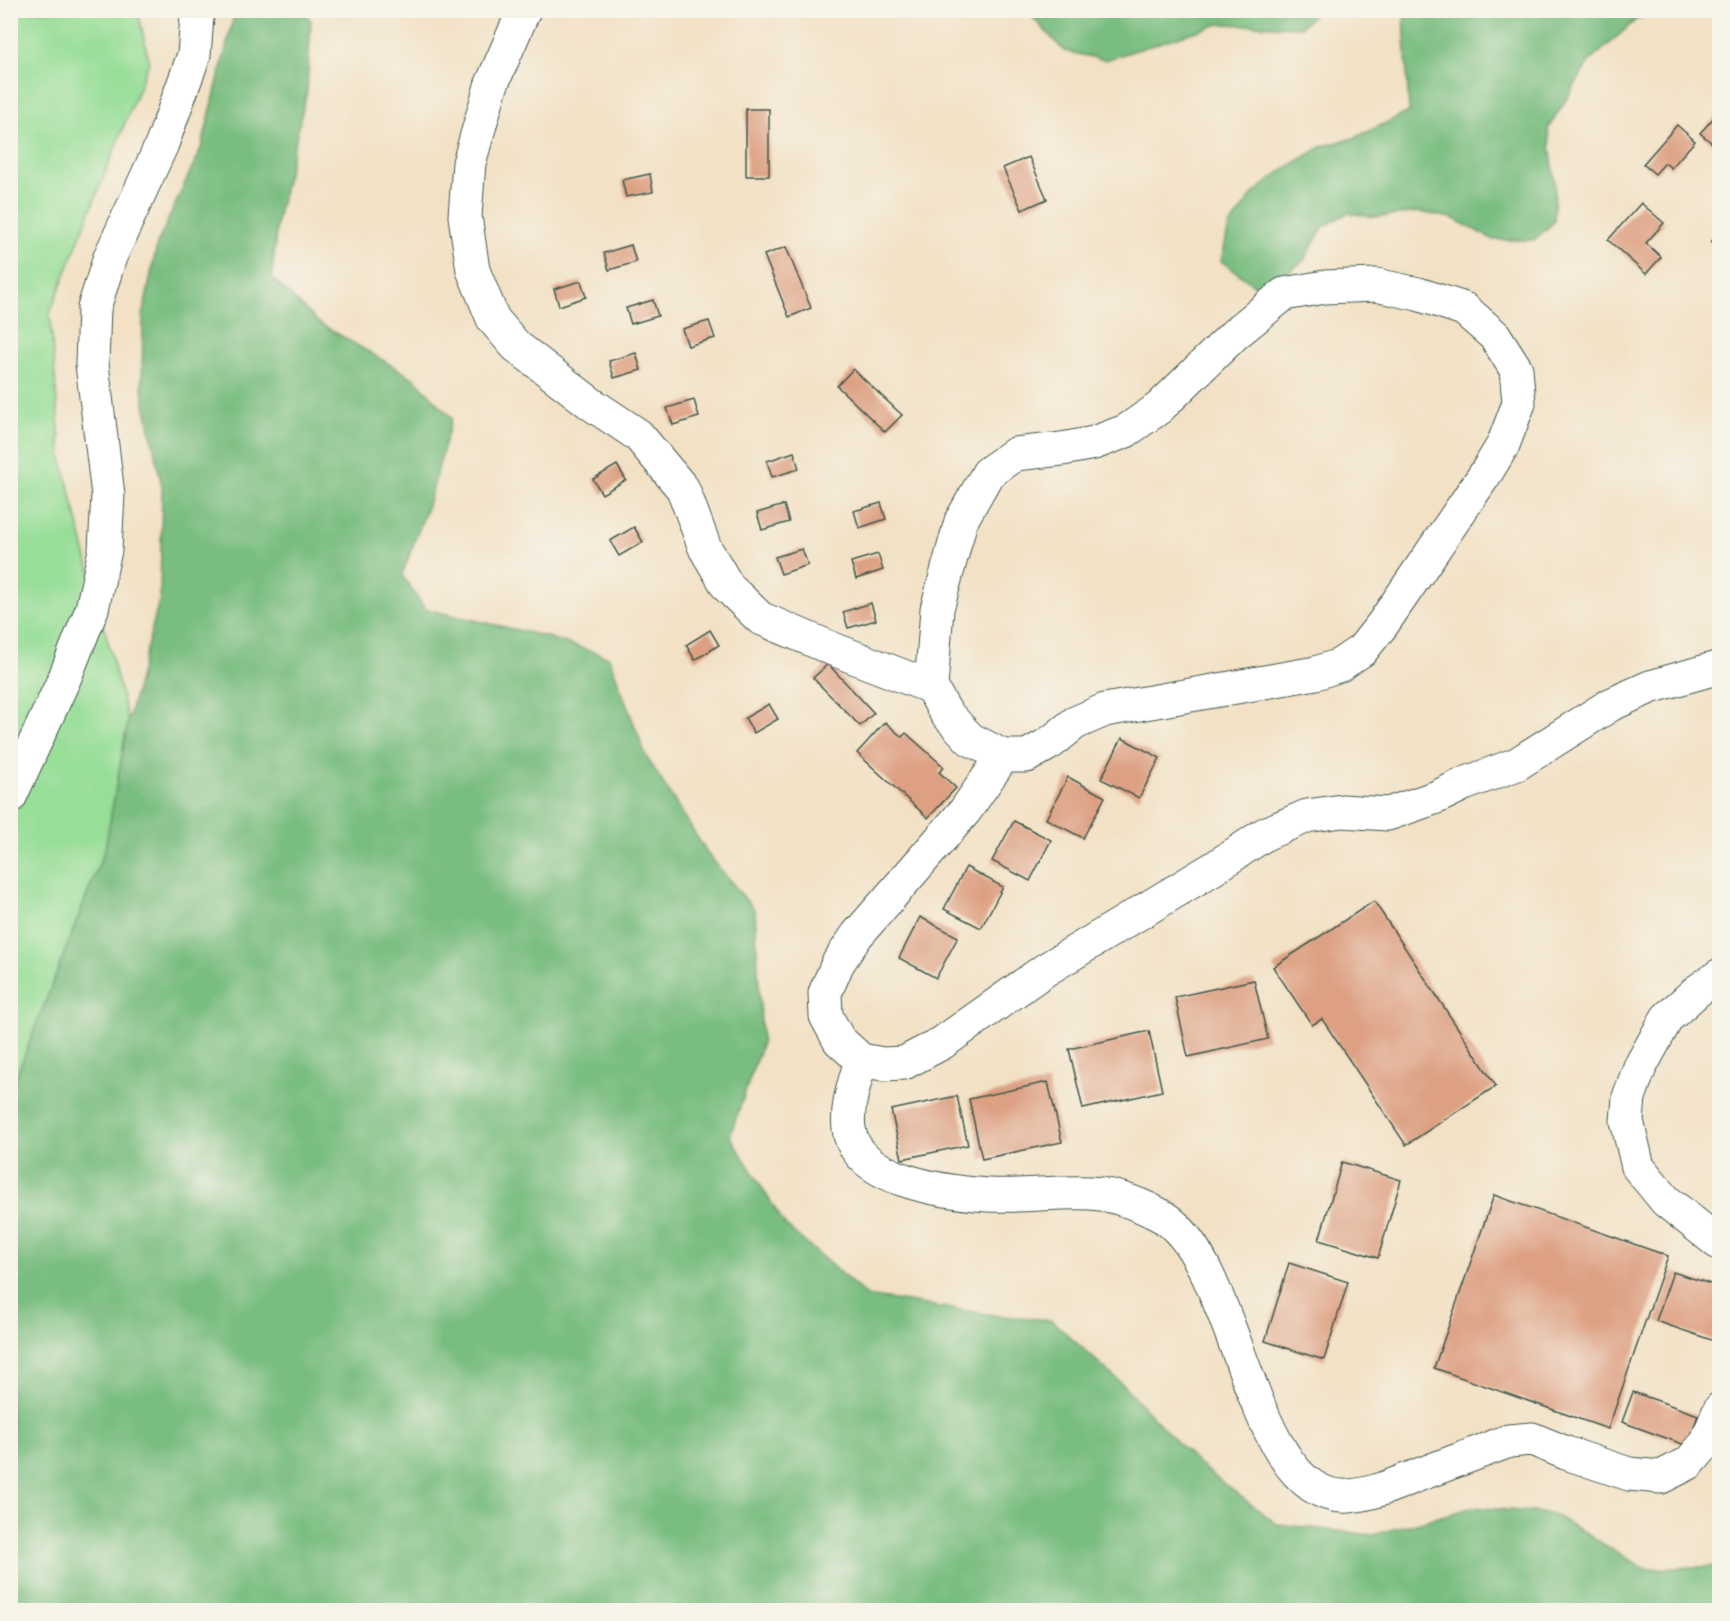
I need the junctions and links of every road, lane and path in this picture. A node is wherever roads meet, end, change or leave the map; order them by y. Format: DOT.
graph roads {
  1 [pos="195,10"];
  2 [pos="524,10"];
  3 [pos="1719,667"];
  4 [pos="931,687"];
  5 [pos="1003,756"];
  6 [pos="10,797"];
  7 [pos="1719,975"];
  8 [pos="861,1060"];
  9 [pos="1719,1244"];
  10 [pos="1719,1409"];
  1 -- 6 [label="street"];
  2 -- 4 [label="street"];
  3 -- 8 [label="street"];
  4 -- 5 [label="street"];
  4 -- 5 [label="street"];
  5 -- 8 [label="street"];
  7 -- 9 [label="street"];
  8 -- 10 [label="street"];
}
